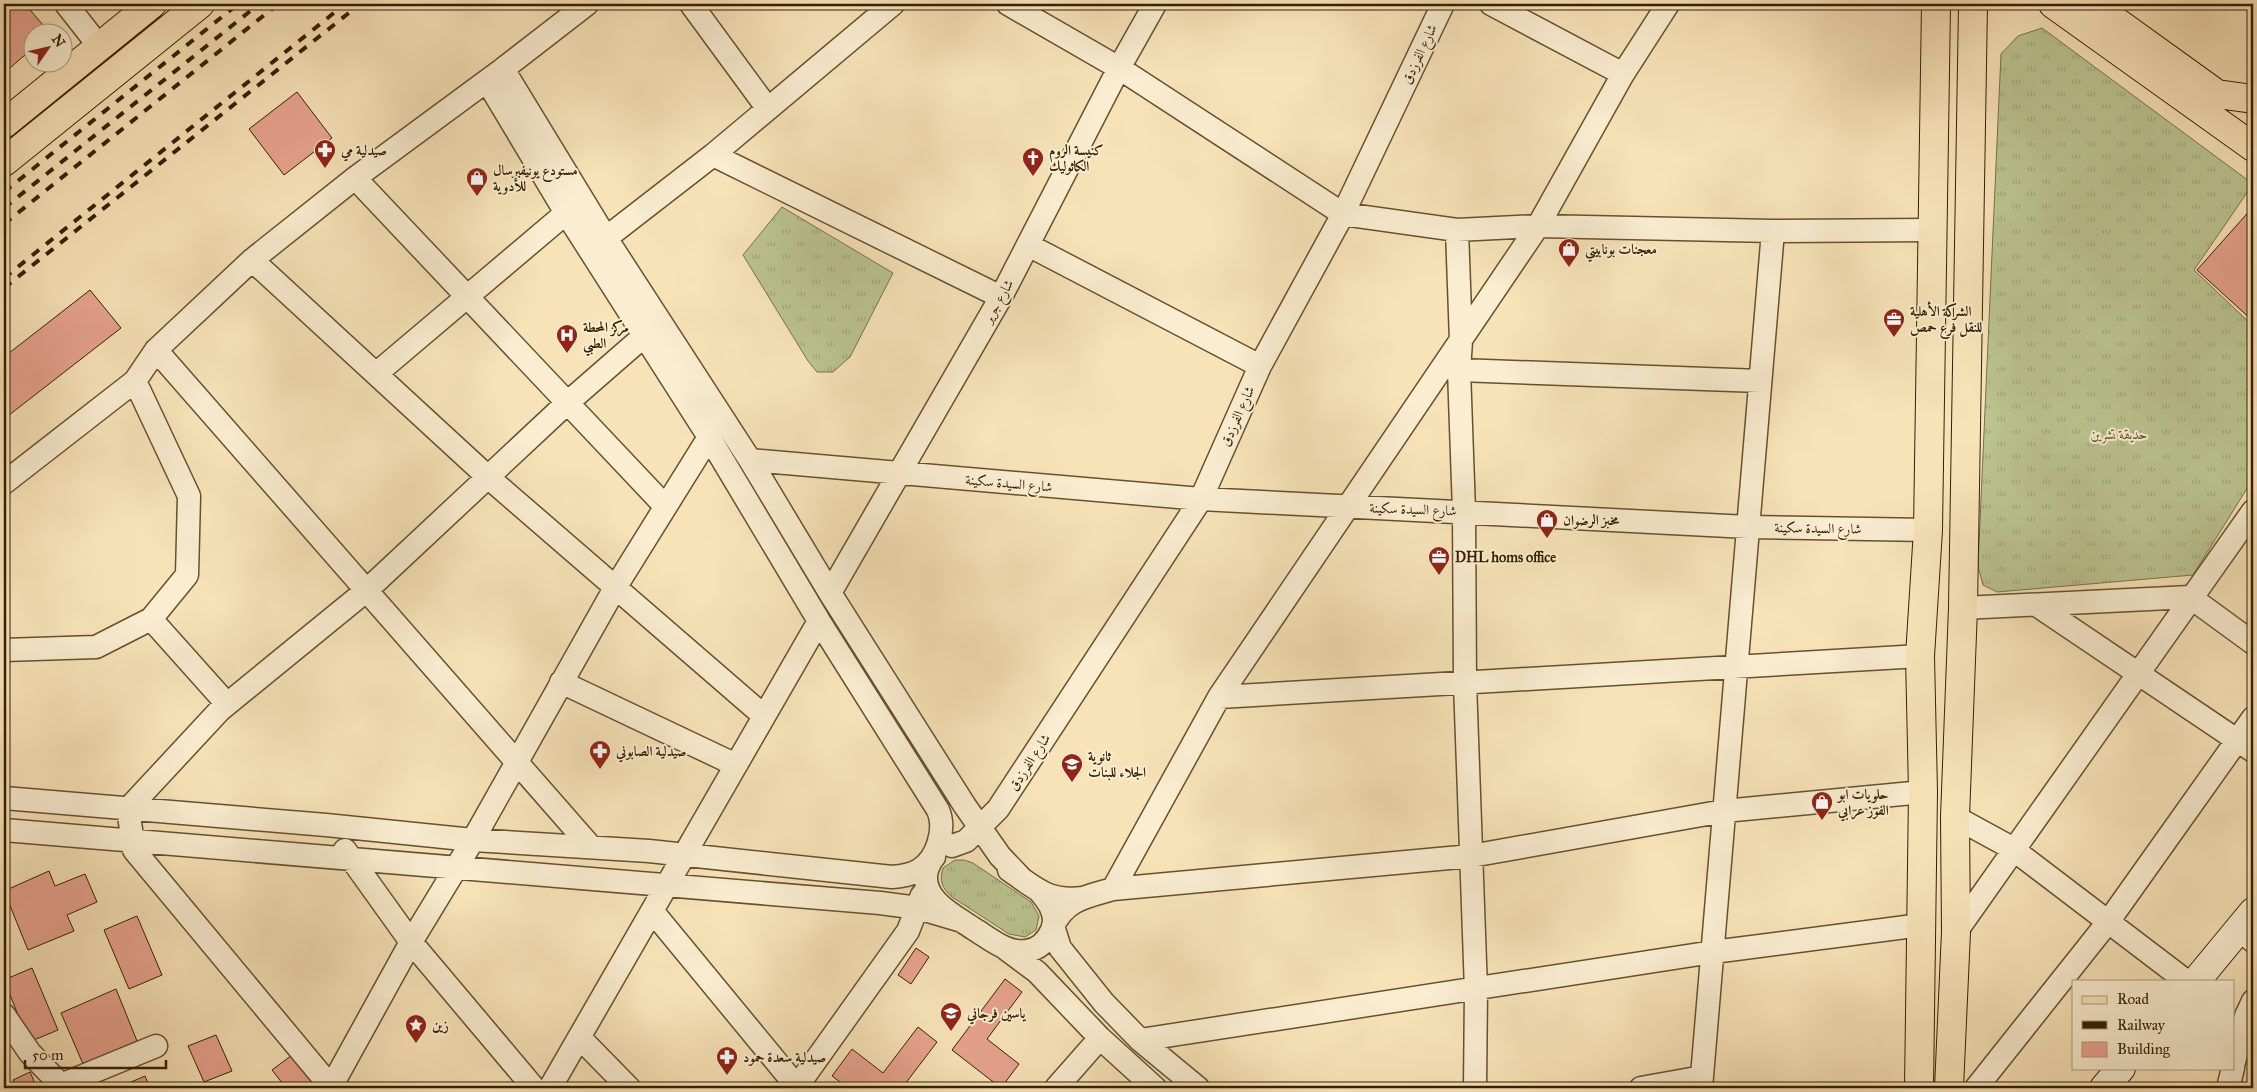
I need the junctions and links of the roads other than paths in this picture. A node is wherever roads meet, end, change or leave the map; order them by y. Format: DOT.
graph roads {
  1 [pos="66,4"];
  2 [pos="152,4"];
  3 [pos="200,4"];
  4 [pos="587,4"];
  5 [pos="691,4"];
  6 [pos="893,4"];
  7 [pos="1008,4"];
  8 [pos="1155,4"];
  9 [pos="1443,4"];
  10 [pos="1491,4"];
  11 [pos="1498,4"];
  12 [pos="1668,4"];
  13 [pos="1936,4"];
  14 [pos="1973,4"];
  15 [pos="2053,4"];
  16 [pos="2092,4"];
  17 [pos="99,46"];
  18 [pos="1119,68"];
  19 [pos="1622,74"];
  20 [pos="495,75"];
  21 [pos="2253,99"];
  22 [pos="768,109"];
  23 [pos="4,124"];
  24 [pos="2253,147"];
  25 [pos="713,154"];
  26 [pos="4,162"];
  27 [pos="355,178"];
  28 [pos="566,213"];
  29 [pos="1343,214"];
  30 [pos="1538,226"];
  31 [pos="1457,230"];
  32 [pos="1933,230"];
  33 [pos="1773,231"];
  34 [pos="606,238"];
  35 [pos="1028,245"];
  36 [pos="252,260"];
  37 [pos="468,297"];
  38 [pos="1001,297"];
  39 [pos="644,336"];
  40 [pos="1461,341"];
  41 [pos="156,350"];
  42 [pos="1260,366"];
  43 [pos="1459,370"];
  44 [pos="377,373"];
  45 [pos="135,381"];
  46 [pos="1760,381"];
  47 [pos="566,404"];
  48 [pos="709,437"];
  49 [pos="750,460"];
  50 [pos="900,474"];
  51 [pos="489,478"];
  52 [pos="4,483"];
  53 [pos="1201,499"];
  54 [pos="665,506"];
  55 [pos="1349,506"];
  56 [pos="1464,511"];
  57 [pos="2253,511"];
  58 [pos="1748,527"];
  59 [pos="1928,530"];
  60 [pos="615,588"];
  61 [pos="367,590"];
  62 [pos="830,593"];
  63 [pos="2190,597"];
  64 [pos="2038,606"];
  65 [pos="1964,608"];
  66 [pos="151,619"];
  67 [pos="819,620"];
  68 [pos="2253,644"];
  69 [pos="4,650"];
  70 [pos="1920,656"];
  71 [pos="1736,667"];
  72 [pos="2139,675"];
  73 [pos="561,682"];
  74 [pos="1465,683"];
  75 [pos="1220,698"];
  76 [pos="227,704"];
  77 [pos="764,716"];
  78 [pos="2253,718"];
  79 [pos="2246,746"];
  80 [pos="517,761"];
  81 [pos="736,765"];
  82 [pos="1923,792"];
  83 [pos="4,798"];
  84 [pos="998,808"];
  85 [pos="128,809"];
  86 [pos="1724,811"];
  87 [pos="1955,817"];
  88 [pos="326,825"];
  89 [pos="980,829"];
  90 [pos="4,830"];
  91 [pos="132,840"];
  92 [pos="474,840"];
  93 [pos="952,846"];
  94 [pos="591,847"];
  95 [pos="2014,850"];
  96 [pos="684,855"];
  97 [pos="1000,856"];
  98 [pos="1471,856"];
  99 [pos="351,859"];
  100 [pos="458,866"];
  101 [pos="928,868"];
  102 [pos="1021,878"];
  103 [pos="667,886"];
  104 [pos="1113,889"];
  105 [pos="1040,892"];
  106 [pos="1084,898"];
  107 [pos="918,908"];
  108 [pos="653,912"];
  109 [pos="957,919"];
  110 [pos="2108,922"];
  111 [pos="1921,925"];
  112 [pos="1053,926"];
  113 [pos="2249,928"];
  114 [pos="908,931"];
  115 [pos="1956,932"];
  116 [pos="411,942"];
  117 [pos="1003,947"];
  118 [pos="1713,952"];
  119 [pos="2185,980"];
  120 [pos="2197,980"];
  121 [pos="1476,990"];
  122 [pos="2253,1001"];
  123 [pos="4,1015"];
  124 [pos="580,1038"];
  125 [pos="1100,1038"];
  126 [pos="1140,1040"];
  127 [pos="156,1046"];
  128 [pos="2246,1048"];
  129 [pos="2234,1066"];
  130 [pos="2119,1070"];
  131 [pos="2232,1070"];
  132 [pos="1702,1083"];
  133 [pos="332,1088"];
  134 [pos="534,1088"];
  135 [pos="550,1088"];
  136 [pos="630,1088"];
  137 [pos="797,1088"];
  138 [pos="1056,1088"];
  139 [pos="1155,1088"];
  140 [pos="1198,1088"];
  141 [pos="1475,1088"];
  142 [pos="1641,1088"];
  143 [pos="1918,1088"];
  144 [pos="1948,1088"];
  145 [pos="1976,1088"];
  146 [pos="2104,1088"];
  147 [pos="2228,1088"];
  1 -- 17 [label="street"];
  2 -- 17 [label="main road"];
  3 -- 26 [label="main road"];
  4 -- 20 [label="street"];
  5 -- 22 [label="street"];
  6 -- 22 [label="street"];
  7 -- 18 [label="street"];
  8 -- 18 [label="street, شارع جرير"];
  9 -- 29 [label="street, شارع الفرزدق"];
  10 -- 19 [label="street"];
  11 -- 19 [label="street"];
  12 -- 19 [label="street"];
  13 -- 32 [label="main road"];
  14 -- 65 [label="main road"];
  15 -- 24 [label="main road"];
  16 -- 21 [label="main road"];
  17 -- 23 [label="main road"];
  18 -- 29 [label="street"];
  18 -- 35 [label="street, شارع جرير"];
  19 -- 30 [label="street"];
  20 -- 27 [label="street"];
  20 -- 28 [label="street"];
  20 -- 34 [label="street"];
  22 -- 25 [label="street"];
  25 -- 34 [label="street"];
  25 -- 38 [label="street"];
  27 -- 36 [label="street"];
  27 -- 37 [label="street"];
  28 -- 37 [label="street"];
  28 -- 39 [label="street"];
  29 -- 31 [label="street"];
  29 -- 42 [label="street, شارع الفرزدق"];
  30 -- 31 [label="street"];
  30 -- 33 [label="street"];
  30 -- 40 [label="street"];
  31 -- 40 [label="street"];
  32 -- 33 [label="street"];
  32 -- 59 [label="main road"];
  33 -- 46 [label="street"];
  34 -- 49 [label="street"];
  35 -- 38 [label="street, شارع جرير"];
  35 -- 42 [label="street"];
  36 -- 41 [label="street"];
  36 -- 44 [label="street"];
  37 -- 44 [label="street"];
  37 -- 47 [label="street"];
  38 -- 50 [label="street, شارع جرير"];
  39 -- 47 [label="street"];
  39 -- 48 [label="street"];
  40 -- 43 [label="street"];
  40 -- 55 [label="street"];
  41 -- 45 [label="street"];
  41 -- 61 [label="street"];
  42 -- 53 [label="street, شارع الفرزدق"];
  43 -- 46 [label="street"];
  43 -- 56 [label="street"];
  44 -- 51 [label="street"];
  45 -- 52 [label="street"];
  45 -- 66 [label="street"];
  46 -- 58 [label="street"];
  47 -- 51 [label="street"];
  47 -- 54 [label="street"];
  48 -- 54 [label="street"];
  48 -- 67 [label="street"];
  49 -- 50 [label="street, شارع السيدة سكينة"];
  49 -- 62 [label="street"];
  50 -- 53 [label="street, شارع السيدة سكينة"];
  50 -- 62 [label="street, شارع جرير"];
  51 -- 60 [label="street"];
  51 -- 61 [label="street"];
  53 -- 55 [label="street, شارع السيدة سكينة"];
  53 -- 84 [label="street, شارع الفرزدق"];
  54 -- 60 [label="street"];
  55 -- 56 [label="street, شارع السيدة سكينة"];
  55 -- 75 [label="street"];
  56 -- 58 [label="street, شارع السيدة سكينة"];
  56 -- 74 [label="street"];
  57 -- 63 [label="street"];
  58 -- 59 [label="street, شارع السيدة سكينة"];
  58 -- 71 [label="street"];
  59 -- 70 [label="main road"];
  60 -- 73 [label="street"];
  60 -- 77 [label="street"];
  61 -- 76 [label="street"];
  61 -- 80 [label="street"];
  62 -- 89 [label="street"];
  63 -- 64 [label="street"];
  63 -- 68 [label="street"];
  63 -- 72 [label="street"];
  64 -- 65 [label="street"];
  64 -- 72 [label="street"];
  65 -- 87 [label="main road"];
  66 -- 69 [label="street"];
  66 -- 76 [label="street"];
  67 -- 77 [label="street"];
  67 -- 101 [label="street"];
  70 -- 71 [label="street"];
  70 -- 82 [label="main road"];
  71 -- 74 [label="street"];
  71 -- 86 [label="street"];
  72 -- 79 [label="street"];
  72 -- 95 [label="street"];
  73 -- 80 [label="street"];
  73 -- 81 [label="street"];
  74 -- 75 [label="street"];
  74 -- 98 [label="street"];
  75 -- 104 [label="street"];
  76 -- 85 [label="street"];
  77 -- 81 [label="street"];
  78 -- 79 [label="street"];
  79 -- 110 [label="street"];
  80 -- 92 [label="street"];
  80 -- 94 [label="street"];
  81 -- 96 [label="street"];
  82 -- 86 [label="street"];
  82 -- 111 [label="main road"];
  83 -- 85 [label="street"];
  84 -- 89 [label="street"];
  84 -- 97 [label="street"];
  85 -- 88 [label="street"];
  85 -- 91 [label="street"];
  86 -- 98 [label="street"];
  86 -- 118 [label="street"];
  87 -- 95 [label="street"];
  87 -- 115 [label="main road"];
  88 -- 92 [label="street"];
  88 -- 99 [label="street"];
  89 -- 93 [label="street"];
  89 -- 97 [label="street"];
  90 -- 91 [label="street"];
  91 -- 99 [label="street"];
  91 -- 133 [label="street"];
  92 -- 94 [label="street"];
  92 -- 100 [label="street"];
  93 -- 101 [label="street"];
  93 -- 102 [label="street"];
  94 -- 96 [label="street"];
  95 -- 110 [label="street"];
  95 -- 115 [label="street"];
  96 -- 101 [label="street"];
  96 -- 103 [label="street"];
  97 -- 102 [label="street"];
  98 -- 104 [label="street"];
  98 -- 121 [label="street"];
  99 -- 100 [label="street"];
  99 -- 116 [label="street"];
  100 -- 103 [label="street"];
  100 -- 116 [label="street"];
  101 -- 107 [label="street"];
  101 -- 109 [label="street"];
  102 -- 105 [label="street"];
  103 -- 107 [label="street"];
  103 -- 108 [label="street"];
  104 -- 106 [label="street"];
  105 -- 106 [label="street"];
  105 -- 112 [label="street"];
  106 -- 112 [label="street"];
  107 -- 109 [label="street"];
  107 -- 114 [label="street"];
  108 -- 124 [label="street"];
  108 -- 137 [label="street"];
  109 -- 114 [label="street"];
  109 -- 117 [label="street"];
  110 -- 119 [label="street"];
  110 -- 145 [label="street"];
  111 -- 118 [label="street"];
  111 -- 143 [label="main road"];
  112 -- 117 [label="street"];
  112 -- 126 [label="street"];
  113 -- 120 [label="main road"];
  114 -- 137 [label="street"];
  115 -- 144 [label="main road"];
  116 -- 133 [label="street"];
  116 -- 134 [label="street"];
  117 -- 125 [label="street"];
  118 -- 121 [label="street"];
  118 -- 132 [label="street"];
  121 -- 126 [label="street"];
  121 -- 141 [label="street"];
  122 -- 128 [label="street"];
  123 -- 127 [label="street"];
  124 -- 135 [label="street"];
  124 -- 136 [label="street"];
  125 -- 138 [label="street"];
  125 -- 139 [label="street"];
  126 -- 140 [label="street"];
  128 -- 129 [label="street"];
  130 -- 146 [label="main road"];
  131 -- 147 [label="street"];
  132 -- 142 [label="street"];
}
